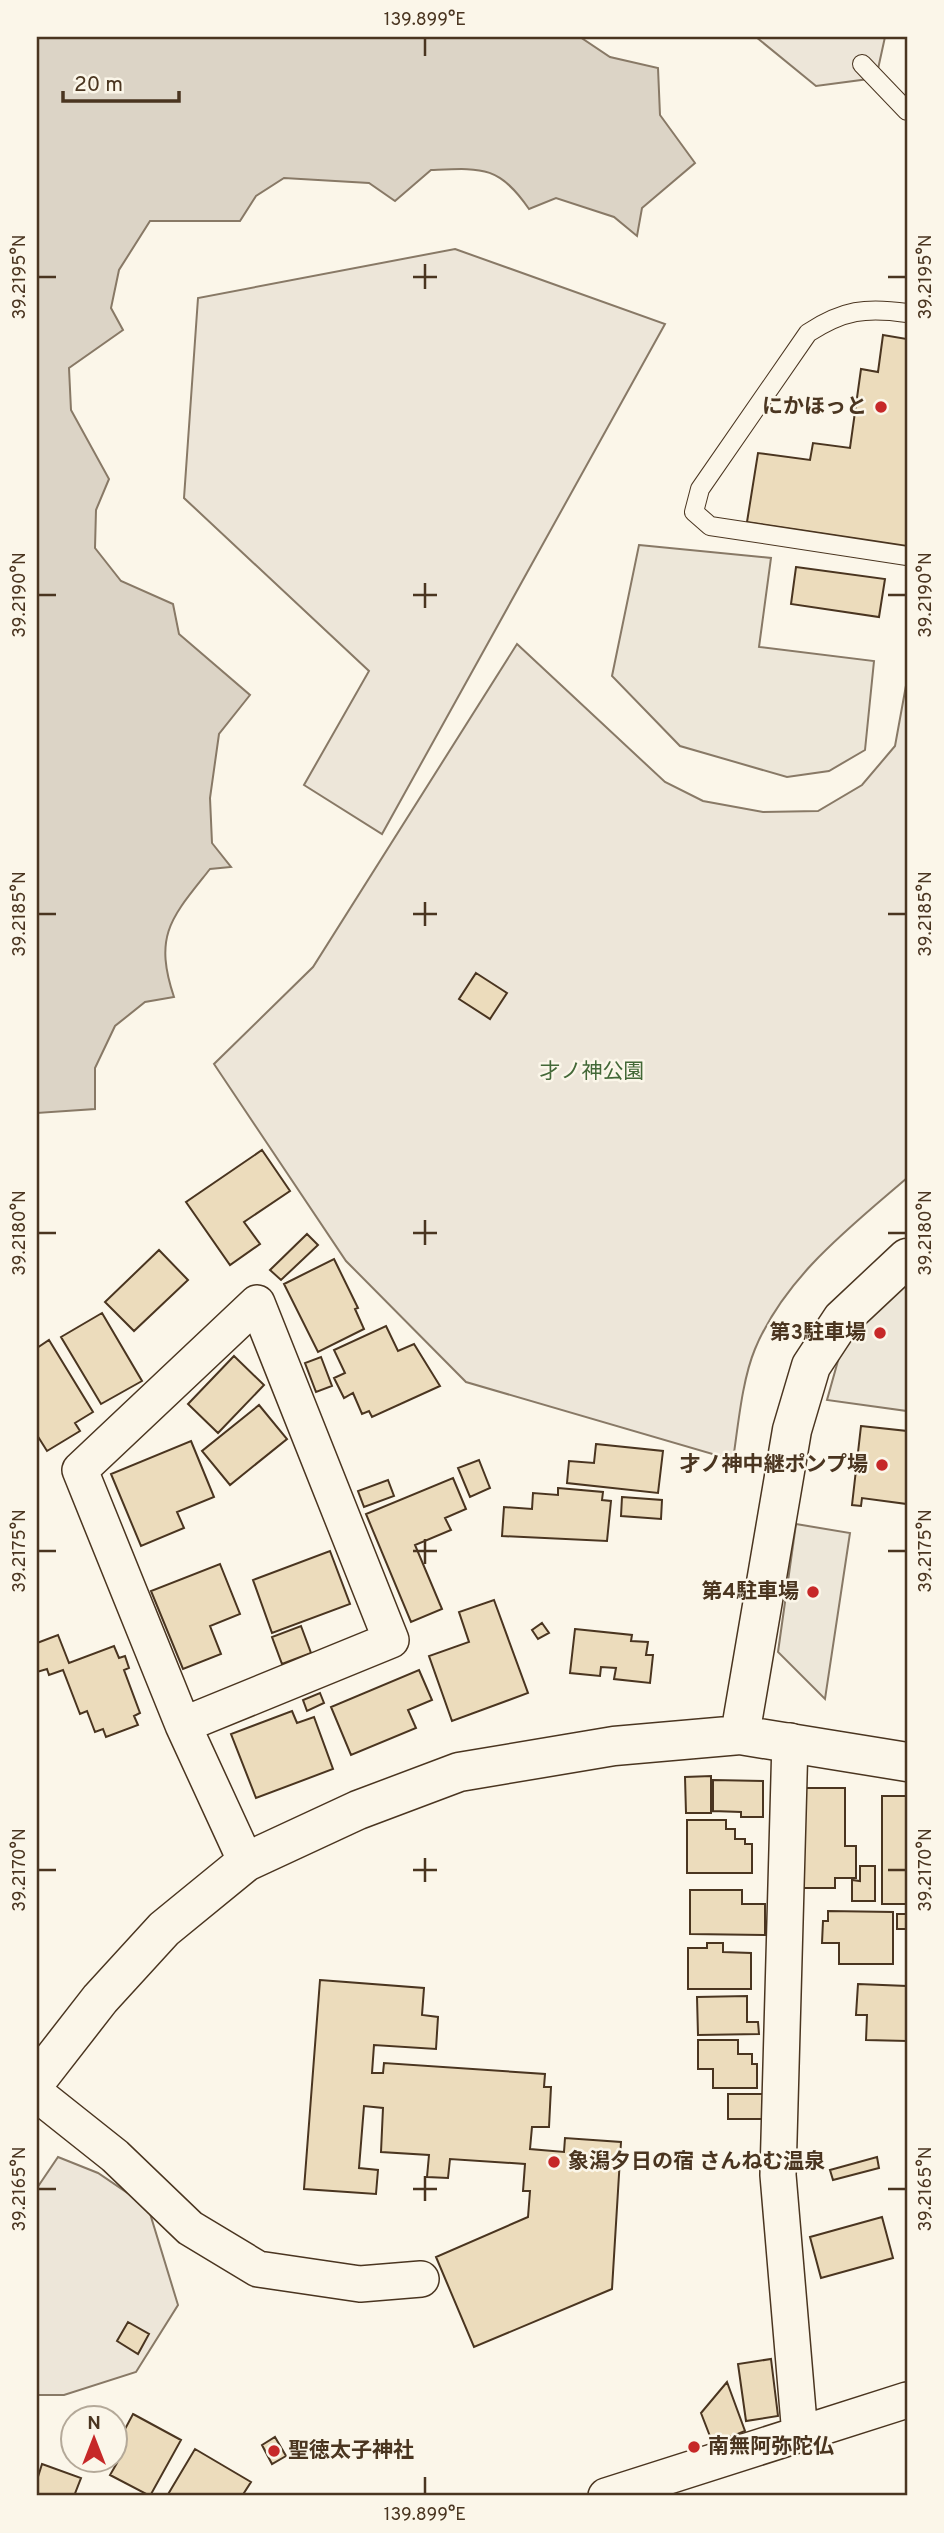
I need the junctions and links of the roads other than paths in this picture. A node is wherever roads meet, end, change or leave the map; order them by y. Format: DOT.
graph roads {
  1 [pos="862,64"];
  2 [pos="907,111"];
  3 [pos="907,313"];
  4 [pos="907,556"];
  5 [pos="907,1258"];
  6 [pos="183,1725"];
  7 [pos="740,1735"];
  8 [pos="790,1741"];
  9 [pos="907,1762"];
  10 [pos="246,1862"];
  11 [pos="37,2080"];
  12 [pos="37,2094"];
  13 [pos="421,2278"];
  14 [pos="907,2400"];
  15 [pos="800,2435"];
  16 [pos="606,2496"];
  1 -- 2 [label="lane"];
  3 -- 4 [label="lane"];
  5 -- 7 [label="street"];
  6 -- 6 [label="street"];
  6 -- 10 [label="street"];
  7 -- 8 [label="street"];
  7 -- 10 [label="street"];
  8 -- 9 [label="street"];
  8 -- 15 [label="street"];
  10 -- 11 [label="street"];
  12 -- 13 [label="street"];
  14 -- 15 [label="street"];
  15 -- 16 [label="street"];
}
